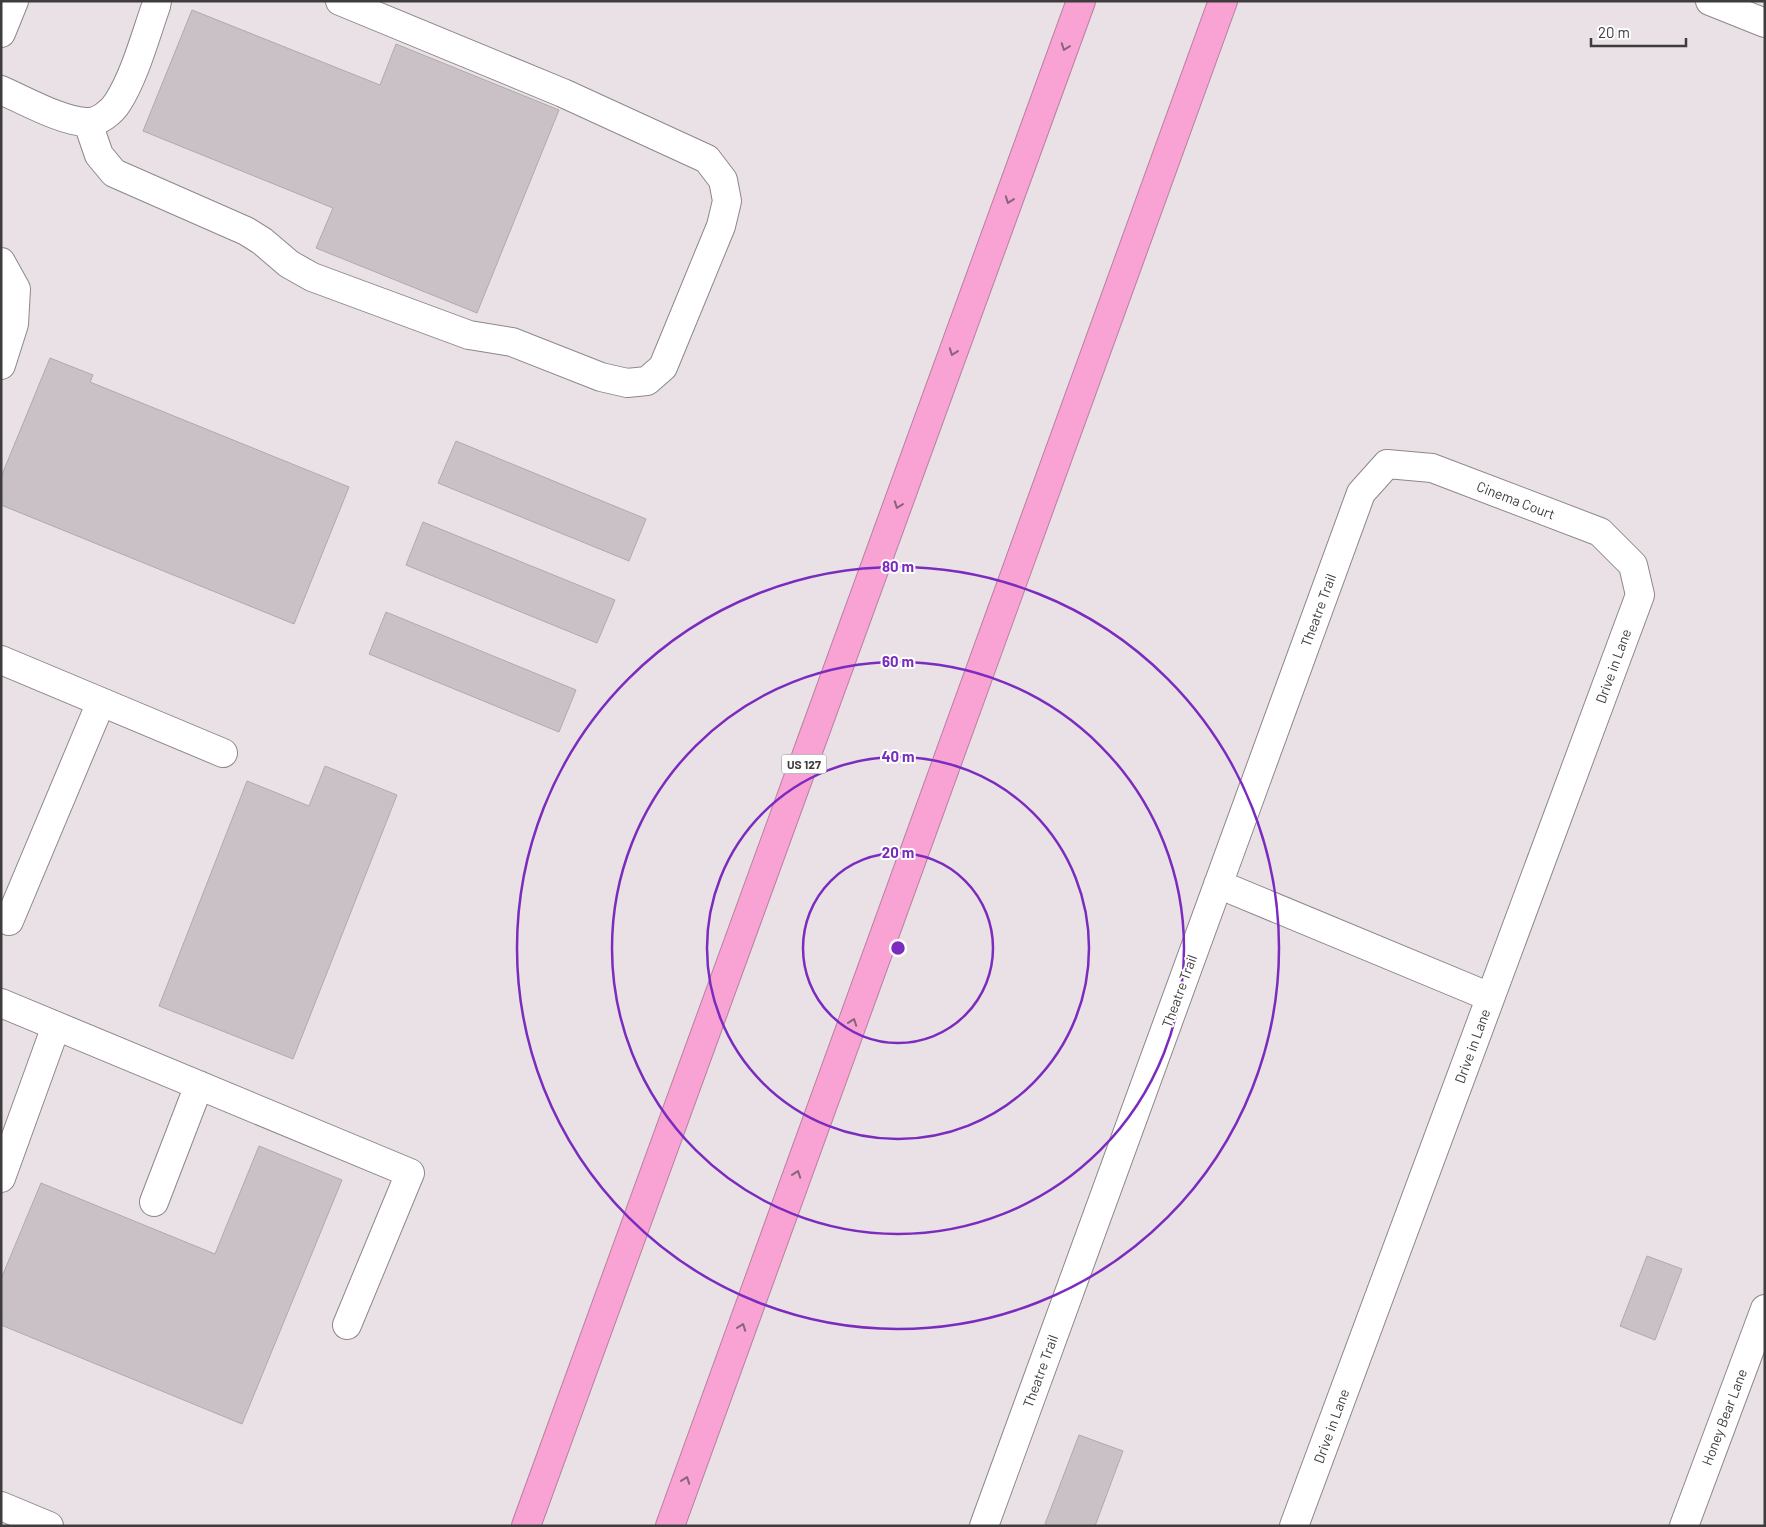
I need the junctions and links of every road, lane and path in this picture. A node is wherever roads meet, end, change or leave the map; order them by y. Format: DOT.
graph roads {
  1 [pos="14,1"];
  2 [pos="156,1"];
  3 [pos="340,1"];
  4 [pos="1081,1"];
  5 [pos="1223,1"];
  6 [pos="1710,1"];
  7 [pos="1765,23"];
  8 [pos="1,33"];
  9 [pos="1,90"];
  10 [pos="88,122"];
  11 [pos="1,262"];
  12 [pos="1,365"];
  13 [pos="1387,464"];
  14 [pos="1633,565"];
  15 [pos="1,660"];
  16 [pos="101,702"];
  17 [pos="223,753"];
  18 [pos="1218,884"];
  19 [pos="1,918"];
  20 [pos="1490,997"];
  21 [pos="1,1003"];
  22 [pos="56,1026"];
  23 [pos="199,1085"];
  24 [pos="1,1178"];
  25 [pos="154,1202"];
  26 [pos="1765,1309"];
  27 [pos="347,1325"];
  28 [pos="1,1506"];
  29 [pos="49,1526"];
  30 [pos="526,1526"];
  31 [pos="670,1526"];
  32 [pos="984,1526"];
  33 [pos="1294,1526"];
  34 [pos="1684,1526"];
  1 -- 8 [label="street"];
  2 -- 10 [label="street"];
  3 -- 10 [label="street"];
  4 -- 30 [label="highway, US 127, one-way"];
  31 -- 5 [label="highway, one-way"];
  6 -- 7 [label="street"];
  9 -- 10 [label="street"];
  11 -- 12 [label="street"];
  13 -- 14 [label="street, Cinema Court"];
  13 -- 18 [label="street, Theatre Trail"];
  14 -- 20 [label="street, Drive in Lane"];
  15 -- 16 [label="street"];
  16 -- 17 [label="street"];
  16 -- 19 [label="street"];
  18 -- 20 [label="street"];
  18 -- 32 [label="street, Theatre Trail"];
  20 -- 33 [label="street, Drive in Lane"];
  21 -- 22 [label="street"];
  22 -- 23 [label="street"];
  22 -- 24 [label="street"];
  23 -- 25 [label="street"];
  23 -- 27 [label="street"];
  26 -- 34 [label="street, Honey Bear Lane"];
  28 -- 29 [label="street"];
}
